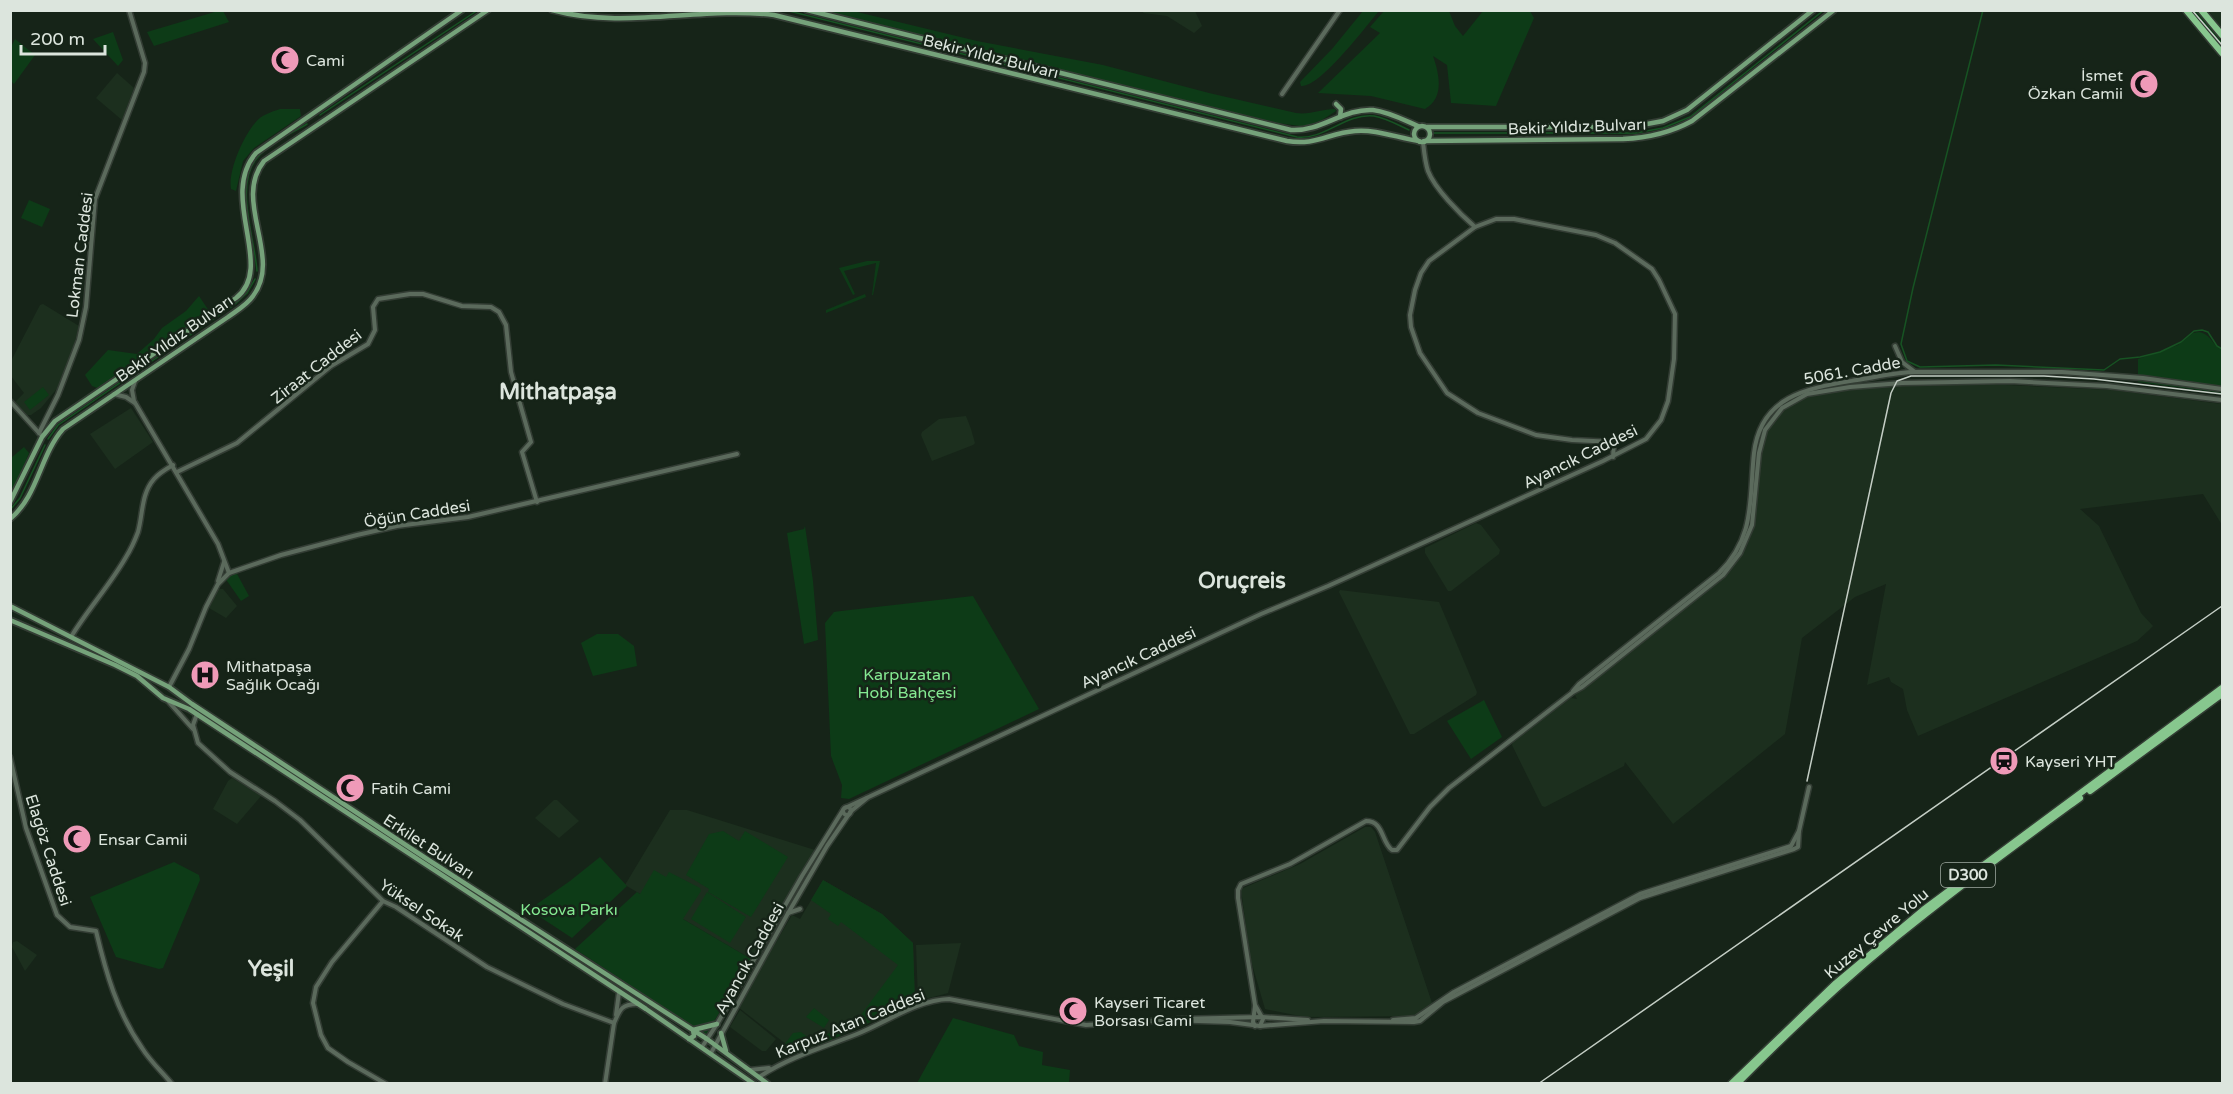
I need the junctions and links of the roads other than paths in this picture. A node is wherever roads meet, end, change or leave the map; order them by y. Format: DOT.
graph roads {
  1 [pos="129,10"];
  2 [pos="462,10"];
  3 [pos="488,10"];
  4 [pos="552,10"];
  5 [pos="807,10"];
  6 [pos="1340,10"];
  7 [pos="1813,10"];
  8 [pos="1834,10"];
  9 [pos="2186,10"];
  10 [pos="2201,10"];
  11 [pos="2223,35"];
  12 [pos="2223,53"];
  13 [pos="1282,94"];
  14 [pos="1336,104"];
  15 [pos="1340,117"];
  16 [pos="1418,126"];
  17 [pos="1427,127"];
  18 [pos="1422,142"];
  19 [pos="1475,227"];
  20 [pos="1895,346"];
  21 [pos="1916,372"];
  22 [pos="135,380"];
  23 [pos="2223,388"];
  24 [pos="114,394"];
  25 [pos="2223,400"];
  26 [pos="10,401"];
  27 [pos="135,403"];
  28 [pos="40,435"];
  29 [pos="737,454"];
  30 [pos="1613,457"];
  31 [pos="172,465"];
  32 [pos="177,472"];
  33 [pos="10,502"];
  34 [pos="537,502"];
  35 [pos="10,519"];
  36 [pos="225,562"];
  37 [pos="229,573"];
  38 [pos="218,584"];
  39 [pos="10,606"];
  40 [pos="10,620"];
  41 [pos="71,637"];
  42 [pos="156,681"];
  43 [pos="1581,686"];
  44 [pos="151,687"];
  45 [pos="170,687"];
  46 [pos="2223,688"];
  47 [pos="2223,694"];
  48 [pos="164,698"];
  49 [pos="189,709"];
  50 [pos="197,714"];
  51 [pos="194,727"];
  52 [pos="10,757"];
  53 [pos="1809,787"];
  54 [pos="873,794"];
  55 [pos="844,809"];
  56 [pos="850,813"];
  57 [pos="383,902"];
  58 [pos="800,909"];
  59 [pos="787,914"];
  60 [pos="619,992"];
  61 [pos="638,1004"];
  62 [pos="1255,1005"];
  63 [pos="1253,1017"];
  64 [pos="1262,1017"];
  65 [pos="1166,1020"];
  66 [pos="1323,1021"];
  67 [pos="614,1023"];
  68 [pos="717,1024"];
  69 [pos="1255,1026"];
  70 [pos="1260,1026"];
  71 [pos="693,1030"];
  72 [pos="721,1033"];
  73 [pos="689,1039"];
  74 [pos="707,1039"];
  75 [pos="716,1045"];
  76 [pos="702,1047"];
  77 [pos="711,1053"];
  78 [pos="727,1053"];
  79 [pos="775,1066"];
  80 [pos="749,1070"];
  81 [pos="759,1077"];
  82 [pos="172,1083"];
  83 [pos="384,1083"];
  84 [pos="605,1083"];
  85 [pos="754,1083"];
  86 [pos="768,1083"];
  87 [pos="1731,1083"];
  88 [pos="1737,1083"];
  1 -- 28 [label="street, Lokman Caddesi"];
  2 -- 28 [label="main road, Bekir Yıldız Bulvarı"];
  3 -- 22 [label="main road, Bekir Yıldız Bulvarı"];
  4 -- 18 [label="main road, Bekir Yıldız Bulvarı"];
  5 -- 15 [label="main road, Bekir Yıldız Bulvarı"];
  6 -- 13 [label="street"];
  7 -- 17 [label="main road, Bekir Yıldız Bulvarı"];
  8 -- 18 [label="main road, Bekir Yıldız Bulvarı"];
  9 -- 12 [label="highway"];
  10 -- 11 [label="highway"];
  14 -- 15 [label="main road"];
  15 -- 16 [label="main road, Bekir Yıldız Bulvarı"];
  16 -- 17 [label="main road, Bekir Yıldız Bulvarı"];
  16 -- 18 [label="main road"];
  17 -- 18 [label="main road"];
  18 -- 19 [label="street"];
  19 -- 30 [label="street, Ayancık Caddesi"];
  19 -- 30 [label="street, Ayancık Caddesi"];
  20 -- 21 [label="street"];
  21 -- 23 [label="street, 5061. Cadde"];
  21 -- 43 [label="street, 5061. Cadde"];
  22 -- 24 [label="main road, Bekir Yıldız Bulvarı"];
  22 -- 27 [label="street"];
  24 -- 27 [label="street"];
  24 -- 35 [label="main road, Bekir Yıldız Bulvarı"];
  25 -- 43 [label="street, 5061. Cadde"];
  26 -- 28 [label="street"];
  27 -- 31 [label="street"];
  28 -- 33 [label="main road, Bekir Yıldız Bulvarı"];
  29 -- 34 [label="street, Öğün Caddesi"];
  30 -- 54 [label="street, Ayancık Caddesi"];
  31 -- 32 [label="street"];
  31 -- 41 [label="street"];
  32 -- 34 [label="street, Ziraat Caddesi"];
  32 -- 36 [label="street"];
  34 -- 37 [label="street, Öğün Caddesi"];
  36 -- 37 [label="street"];
  36 -- 38 [label="street"];
  37 -- 38 [label="street, Öğün Caddesi"];
  38 -- 45 [label="street, Öğün Caddesi"];
  39 -- 41 [label="main road, Erkilet Bulvarı"];
  40 -- 44 [label="main road, Erkilet Bulvarı"];
  41 -- 42 [label="main road, Erkilet Bulvarı"];
  42 -- 44 [label="main road"];
  42 -- 45 [label="main road, Erkilet Bulvarı"];
  43 -- 62 [label="street"];
  44 -- 48 [label="main road, Erkilet Bulvarı"];
  45 -- 48 [label="main road"];
  45 -- 48 [label="main road"];
  45 -- 71 [label="main road, Erkilet Bulvarı"];
  46 -- 87 [label="highway, Kuzey Çevre Yolu / D300"];
  47 -- 88 [label="highway, Kuzey Çevre Yolu / D300"];
  48 -- 49 [label="main road, Erkilet Bulvarı"];
  48 -- 51 [label="street, Yüksel Sokak"];
  49 -- 50 [label="main road, Erkilet Bulvarı"];
  49 -- 51 [label="street"];
  50 -- 51 [label="street"];
  50 -- 60 [label="main road, Erkilet Bulvarı"];
  51 -- 57 [label="street, Yüksel Sokak"];
  52 -- 82 [label="street, Elagöz Caddesi"];
  53 -- 66 [label="street"];
  54 -- 55 [label="street, Ayancık Caddesi"];
  54 -- 56 [label="street, Ayancık Caddesi"];
  55 -- 56 [label="street"];
  55 -- 68 [label="street, Ayancık Caddesi"];
  56 -- 59 [label="street, Ayancık Caddesi"];
  57 -- 67 [label="street, Yüksel Sokak"];
  57 -- 83 [label="street"];
  58 -- 59 [label="street"];
  59 -- 72 [label="street, Ayancık Caddesi"];
  60 -- 61 [label="main road, Erkilet Bulvarı"];
  60 -- 67 [label="street"];
  61 -- 67 [label="street"];
  61 -- 73 [label="main road, Erkilet Bulvarı"];
  62 -- 63 [label="street"];
  62 -- 64 [label="street"];
  63 -- 64 [label="street, Karpuz Atan Caddesi"];
  63 -- 65 [label="street, Karpuz Atan Caddesi"];
  63 -- 69 [label="street"];
  64 -- 66 [label="street, Karpuz Atan Caddesi"];
  64 -- 70 [label="street"];
  65 -- 69 [label="street, Karpuz Atan Caddesi"];
  65 -- 79 [label="street, Karpuz Atan Caddesi"];
  66 -- 70 [label="street, Karpuz Atan Caddesi"];
  67 -- 84 [label="street"];
  68 -- 71 [label="main road"];
  68 -- 74 [label="street, Ayancık Caddesi"];
  69 -- 70 [label="street, Karpuz Atan Caddesi"];
  71 -- 73 [label="main road"];
  71 -- 74 [label="main road, Erkilet Bulvarı"];
  72 -- 75 [label="street, Ayancık Caddesi"];
  72 -- 78 [label="main road"];
  73 -- 76 [label="main road, Erkilet Bulvarı"];
  74 -- 75 [label="main road, Erkilet Bulvarı"];
  74 -- 76 [label="street, Ayancık Caddesi"];
  75 -- 77 [label="street, Ayancık Caddesi"];
  75 -- 78 [label="main road"];
  76 -- 77 [label="main road, Erkilet Bulvarı"];
  77 -- 85 [label="main road"];
  78 -- 80 [label="main road"];
  79 -- 80 [label="street"];
  79 -- 81 [label="street, Karpuz Atan Caddesi"];
  80 -- 81 [label="main road"];
  81 -- 86 [label="main road"];
}
